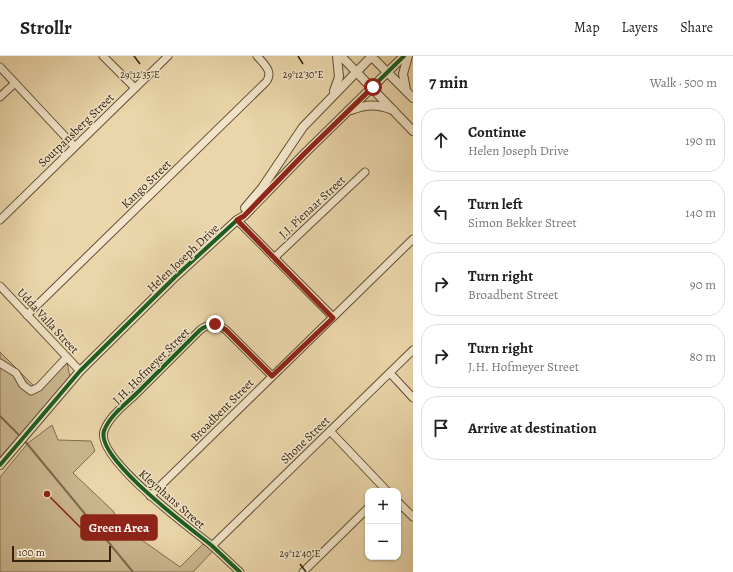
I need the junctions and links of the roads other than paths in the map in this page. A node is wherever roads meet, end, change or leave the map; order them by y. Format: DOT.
graph roads {
  1 [pos="103,56"];
  2 [pos="168,56"];
  3 [pos="257,56"];
  4 [pos="337,56"];
  5 [pos="341,56"];
  6 [pos="372,56"];
  7 [pos="404,56"];
  8 [pos="408,56"];
  9 [pos="0,67"];
  10 [pos="356,71"];
  11 [pos="388,72"];
  12 [pos="15,83"];
  13 [pos="373,87"];
  14 [pos="135,88"];
  15 [pos="406,91"];
  16 [pos="0,97"];
  17 [pos="331,97"];
  18 [pos="413,98"];
  19 [pos="396,111"];
  20 [pos="347,112"];
  21 [pos="413,131"];
  22 [pos="74,146"];
  23 [pos="365,172"];
  24 [pos="0,220"];
  25 [pos="237,220"];
  26 [pos="413,239"];
  27 [pos="274,258"];
  28 [pos="0,286"];
  29 [pos="27,315"];
  30 [pos="333,318"];
  31 [pos="413,350"];
  32 [pos="67,357"];
  33 [pos="0,364"];
  34 [pos="80,371"];
  35 [pos="390,374"];
  36 [pos="272,376"];
  37 [pos="413,398"];
  38 [pos="330,431"];
  39 [pos="103,433"];
  40 [pos="0,465"];
  41 [pos="383,488"];
  42 [pos="150,496"];
  43 [pos="401,505"];
  44 [pos="365,511"];
  45 [pos="413,517"];
  46 [pos="212,546"];
  47 [pos="240,572"];
  48 [pos="303,572"];
  1 -- 14 [label="street"];
  2 -- 14 [label="street, Soutpansberg Street"];
  3 -- 29 [label="street, Kango Street"];
  4 -- 17 [label="street"];
  5 -- 10 [label="street"];
  6 -- 10 [label="street, Helen Joseph Drive"];
  6 -- 11 [label="street"];
  7 -- 11 [label="street, Helen Joseph Drive"];
  8 -- 15 [label="street"];
  9 -- 12 [label="street"];
  10 -- 13 [label="street"];
  10 -- 17 [label="street, Helen Joseph Drive"];
  11 -- 13 [label="street, Helen Joseph Drive"];
  11 -- 15 [label="street"];
  12 -- 16 [label="street"];
  12 -- 22 [label="street"];
  13 -- 19 [label="street"];
  13 -- 20 [label="street, Helen Joseph Drive"];
  14 -- 22 [label="street, Soutpansberg Street"];
  15 -- 18 [label="street"];
  17 -- 25 [label="street, Helen Joseph Drive"];
  19 -- 20 [label="street"];
  19 -- 21 [label="street"];
  20 -- 25 [label="street, Helen Joseph Drive"];
  22 -- 24 [label="street, Soutpansberg Street"];
  23 -- 27 [label="street, J.J. Pienaar Street"];
  25 -- 27 [label="street"];
  25 -- 34 [label="street, Helen Joseph Drive"];
  26 -- 30 [label="street, Broadbent Street"];
  27 -- 30 [label="street"];
  28 -- 29 [label="street, Udda Valla Street"];
  29 -- 32 [label="street, Udda Valla Street"];
  30 -- 36 [label="street, Broadbent Street"];
  31 -- 35 [label="street, Shone Street"];
  32 -- 33 [label="street"];
  32 -- 34 [label="street, Udda Valla Street"];
  34 -- 40 [label="street, Helen Joseph Drive"];
  35 -- 37 [label="street"];
  35 -- 38 [label="street, Shone Street"];
  36 -- 39 [label="street, J.H. Hofmeyer Street"];
  36 -- 42 [label="street, Broadbent Street"];
  38 -- 41 [label="street"];
  38 -- 46 [label="street, Shone Street"];
  39 -- 42 [label="street, Kleynhans Street"];
  42 -- 46 [label="street, Kleynhans Street"];
  43 -- 45 [label="street"];
  44 -- 48 [label="street"];
  46 -- 47 [label="street, Kleynhans Street"];
}
